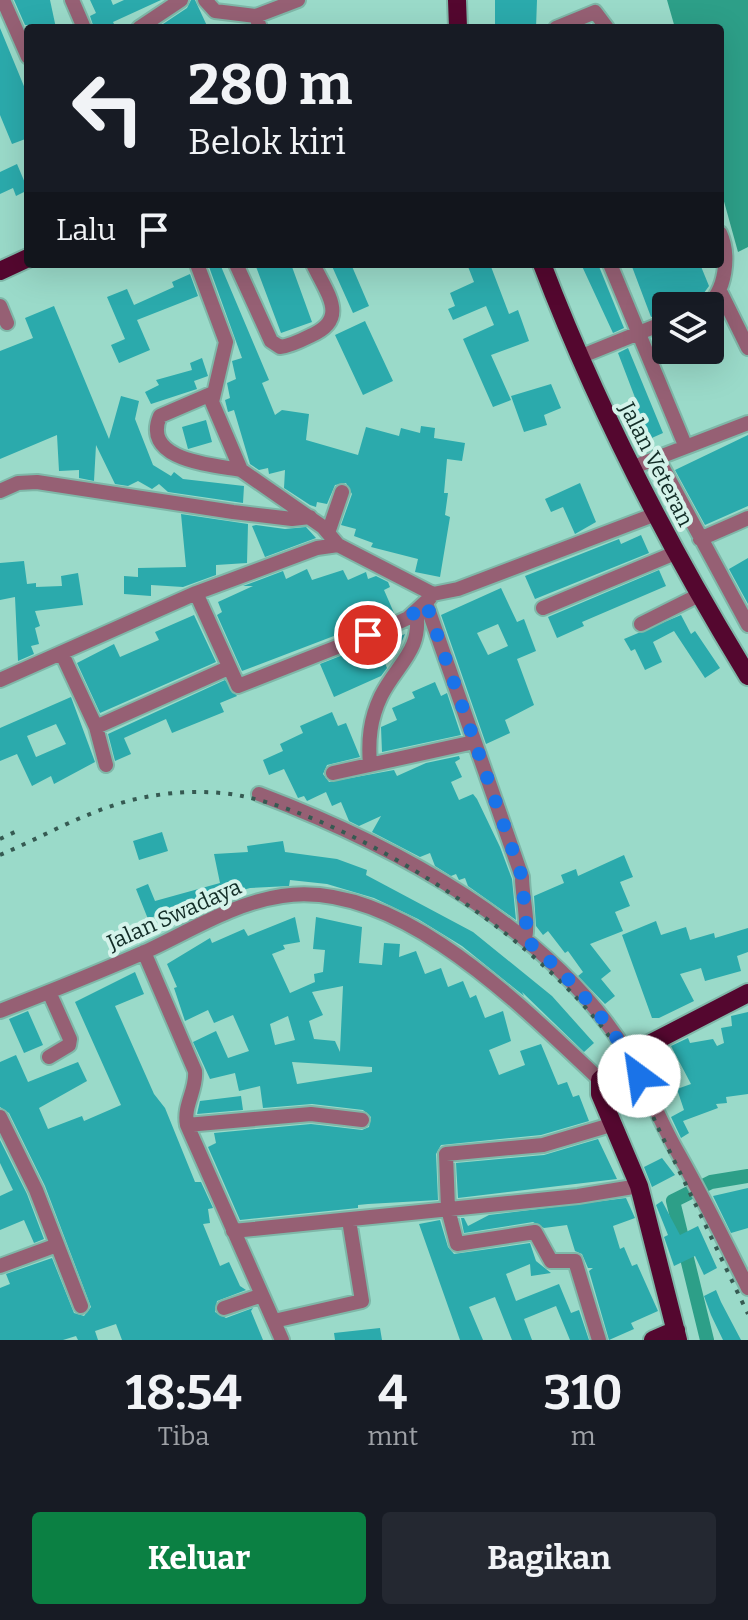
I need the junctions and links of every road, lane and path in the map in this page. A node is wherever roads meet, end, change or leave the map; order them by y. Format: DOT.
graph roads {
  1 [pos="3,0"];
  2 [pos="72,0"];
  3 [pos="181,0"];
  4 [pos="205,0"];
  5 [pos="298,0"];
  6 [pos="457,0"];
  7 [pos="258,22"];
  8 [pos="82,24"];
  9 [pos="145,24"];
  10 [pos="458,24"];
  11 [pos="565,24"];
  12 [pos="604,24"];
  13 [pos="24,48"];
  14 [pos="24,260"];
  15 [pos="198,268"];
  16 [pos="238,268"];
  17 [pos="315,268"];
  18 [pos="544,268"];
  19 [pos="612,268"];
  20 [pos="723,268"];
  21 [pos="0,271"];
  22 [pos="720,291"];
  23 [pos="0,306"];
  24 [pos="7,323"];
  25 [pos="652,328"];
  26 [pos="641,332"];
  27 [pos="748,348"];
  28 [pos="582,356"];
  29 [pos="211,394"];
  30 [pos="748,423"];
  31 [pos="685,445"];
  32 [pos="657,457"];
  33 [pos="631,468"];
  34 [pos="241,470"];
  35 [pos="0,491"];
  36 [pos="342,492"];
  37 [pos="656,514"];
  38 [pos="310,517"];
  39 [pos="748,518"];
  40 [pos="333,539"];
  41 [pos="700,539"];
  42 [pos="675,553"];
  43 [pos="196,593"];
  44 [pos="699,595"];
  45 [pos="425,603"];
  46 [pos="543,608"];
  47 [pos="641,624"];
  48 [pos="748,625"];
  49 [pos="62,654"];
  50 [pos="228,668"];
  51 [pos="748,676"];
  52 [pos="0,680"];
  53 [pos="96,727"];
  54 [pos="474,742"];
  55 [pos="106,765"];
  56 [pos="370,765"];
  57 [pos="333,773"];
  58 [pos="259,794"];
  59 [pos="525,939"];
  60 [pos="144,952"];
  61 [pos="49,992"];
  62 [pos="748,993"];
  63 [pos="0,1011"];
  64 [pos="628,1055"];
  65 [pos="49,1057"];
  66 [pos="600,1080"];
  67 [pos="0,1117"];
  68 [pos="362,1120"];
  69 [pos="614,1124"];
  70 [pos="187,1125"];
  71 [pos="639,1186"];
  72 [pos="448,1209"];
  73 [pos="349,1220"];
  74 [pos="233,1231"];
  75 [pos="57,1245"];
  76 [pos="0,1266"];
  77 [pos="748,1288"];
  78 [pos="262,1295"];
  79 [pos="81,1306"];
  80 [pos="224,1308"];
  81 [pos="274,1321"];
  82 [pos="677,1335"];
  83 [pos="282,1340"];
  84 [pos="599,1340"];
  85 [pos="653,1340"];
  1 -- 13 [label="street"];
  2 -- 8 [label="street"];
  3 -- 9 [label="street"];
  4 -- 7 [label="street"];
  5 -- 7 [label="street"];
  6 -- 10 [label="main road"];
  11 -- 12 [label="street"];
  14 -- 21 [label="main road"];
  15 -- 29 [label="street"];
  16 -- 17 [label="street"];
  18 -- 28 [label="main road, Jalan Veteran"];
  19 -- 26 [label="street"];
  20 -- 22 [label="street"];
  22 -- 27 [label="street"];
  23 -- 24 [label="street"];
  25 -- 26 [label="street"];
  26 -- 28 [label="street"];
  26 -- 31 [label="street"];
  28 -- 33 [label="main road, Jalan Veteran"];
  29 -- 34 [label="street"];
  29 -- 34 [label="street"];
  30 -- 31 [label="street"];
  31 -- 32 [label="street"];
  32 -- 33 [label="street"];
  32 -- 41 [label="street"];
  33 -- 37 [label="main road, Jalan Veteran"];
  34 -- 38 [label="street"];
  35 -- 38 [label="street"];
  36 -- 40 [label="street"];
  37 -- 42 [label="main road, Jalan Veteran"];
  37 -- 45 [label="street"];
  38 -- 40 [label="street"];
  39 -- 41 [label="street"];
  40 -- 43 [label="street"];
  40 -- 45 [label="street"];
  41 -- 48 [label="street"];
  42 -- 44 [label="main road, Jalan Veteran"];
  42 -- 46 [label="street"];
  43 -- 49 [label="street"];
  43 -- 50 [label="street"];
  44 -- 47 [label="street"];
  44 -- 51 [label="main road, Jalan Veteran"];
  45 -- 50 [label="street"];
  45 -- 54 [label="street"];
  45 -- 56 [label="street"];
  49 -- 52 [label="street"];
  49 -- 53 [label="street"];
  50 -- 53 [label="street"];
  53 -- 55 [label="street"];
  54 -- 56 [label="street"];
  54 -- 59 [label="street"];
  56 -- 57 [label="street"];
  58 -- 59 [label="street"];
  59 -- 64 [label="street"];
  60 -- 61 [label="street, Jalan Swadaya"];
  60 -- 66 [label="street, Jalan Swadaya"];
  60 -- 70 [label="street"];
  61 -- 63 [label="street, Jalan Swadaya"];
  61 -- 65 [label="street"];
  62 -- 64 [label="main road"];
  64 -- 66 [label="main road"];
  64 -- 77 [label="street"];
  66 -- 69 [label="main road"];
  67 -- 75 [label="street"];
  68 -- 70 [label="street"];
  69 -- 71 [label="main road"];
  69 -- 72 [label="street"];
  70 -- 74 [label="street"];
  71 -- 72 [label="street"];
  71 -- 82 [label="main road"];
  72 -- 73 [label="street"];
  72 -- 84 [label="street"];
  73 -- 74 [label="street"];
  73 -- 81 [label="street"];
  74 -- 78 [label="street"];
  75 -- 76 [label="street"];
  75 -- 79 [label="street"];
  78 -- 80 [label="street"];
  78 -- 81 [label="street"];
  81 -- 83 [label="street"];
  82 -- 85 [label="main road"];
}
